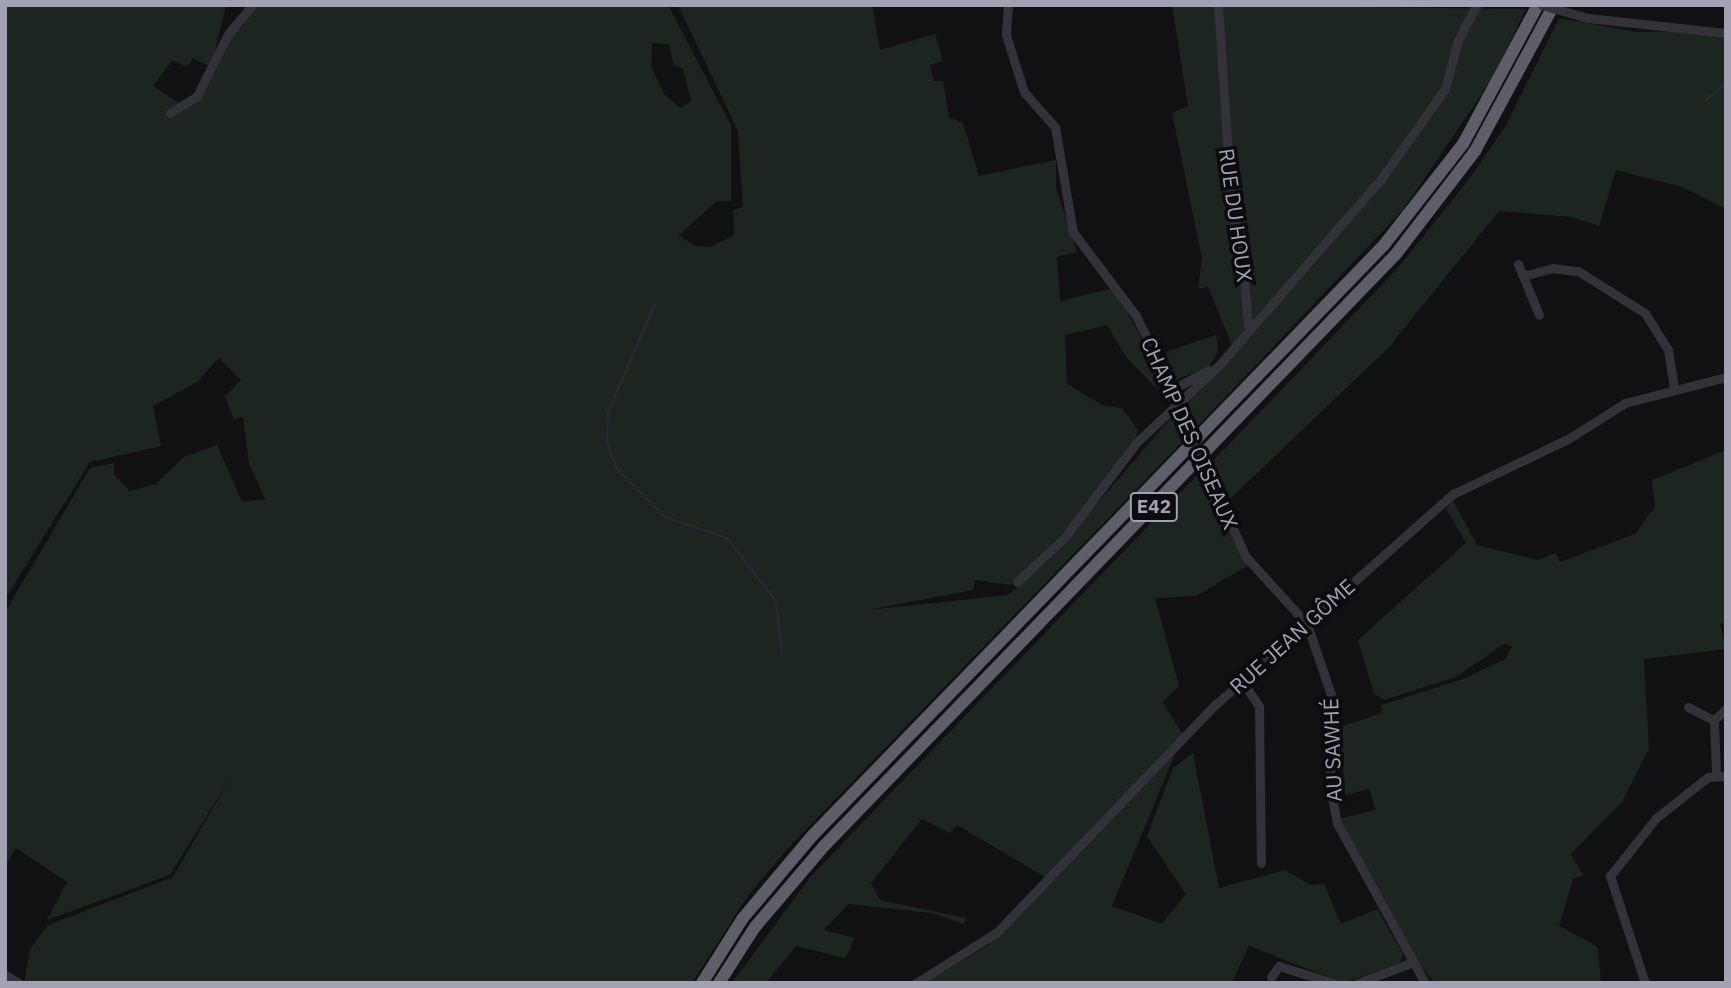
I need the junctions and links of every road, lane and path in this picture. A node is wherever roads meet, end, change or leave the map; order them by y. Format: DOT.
graph roads {
  1 [pos="252,5"];
  2 [pos="1008,5"];
  3 [pos="1218,5"];
  4 [pos="1477,5"];
  5 [pos="1540,5"];
  6 [pos="1554,5"];
  7 [pos="1726,33"];
  8 [pos="170,113"];
  9 [pos="1518,264"];
  10 [pos="1523,276"];
  11 [pos="1539,315"];
  12 [pos="1726,377"];
  13 [pos="1674,387"];
  14 [pos="1173,389"];
  15 [pos="1180,405"];
  16 [pos="1017,582"];
  17 [pos="1307,624"];
  18 [pos="1242,681"];
  19 [pos="1688,707"];
  20 [pos="1726,709"];
  21 [pos="1714,720"];
  22 [pos="1721,774"];
  23 [pos="1261,863"];
  24 [pos="1413,962"];
  25 [pos="5,975"];
  26 [pos="1271,977"];
  27 [pos="19,983"];
  28 [pos="702,983"];
  29 [pos="719,983"];
  30 [pos="916,983"];
  31 [pos="1333,983"];
  32 [pos="1358,983"];
  33 [pos="1425,983"];
  34 [pos="1645,983"];
  1 -- 8 [label="street"];
  2 -- 14 [label="street, CHAMP DES OISEAUX"];
  3 -- 14 [label="street, RUE DU HOUX"];
  4 -- 15 [label="street"];
  5 -- 7 [label="street, bridge"];
  5 -- 28 [label="highway, E42"];
  6 -- 29 [label="highway, E42"];
  9 -- 10 [label="street"];
  10 -- 11 [label="street"];
  10 -- 13 [label="street"];
  12 -- 13 [label="street, RUE JEAN GÔME"];
  13 -- 17 [label="street, RUE JEAN GÔME"];
  14 -- 15 [label="street, CHAMP DES OISEAUX"];
  15 -- 16 [label="street"];
  15 -- 17 [label="street, CHAMP DES OISEAUX, bridge"];
  17 -- 18 [label="street, RUE JEAN GÔME"];
  17 -- 24 [label="street, AU SAWHÉ"];
  18 -- 23 [label="street"];
  18 -- 30 [label="street, RUE JEAN GÔME"];
  19 -- 21 [label="street"];
  20 -- 21 [label="street"];
  21 -- 22 [label="street"];
  22 -- 34 [label="street"];
  24 -- 32 [label="street"];
  24 -- 33 [label="street, AU SAWHÉ"];
  25 -- 27 [label="street"];
  26 -- 31 [label="street"];
}
